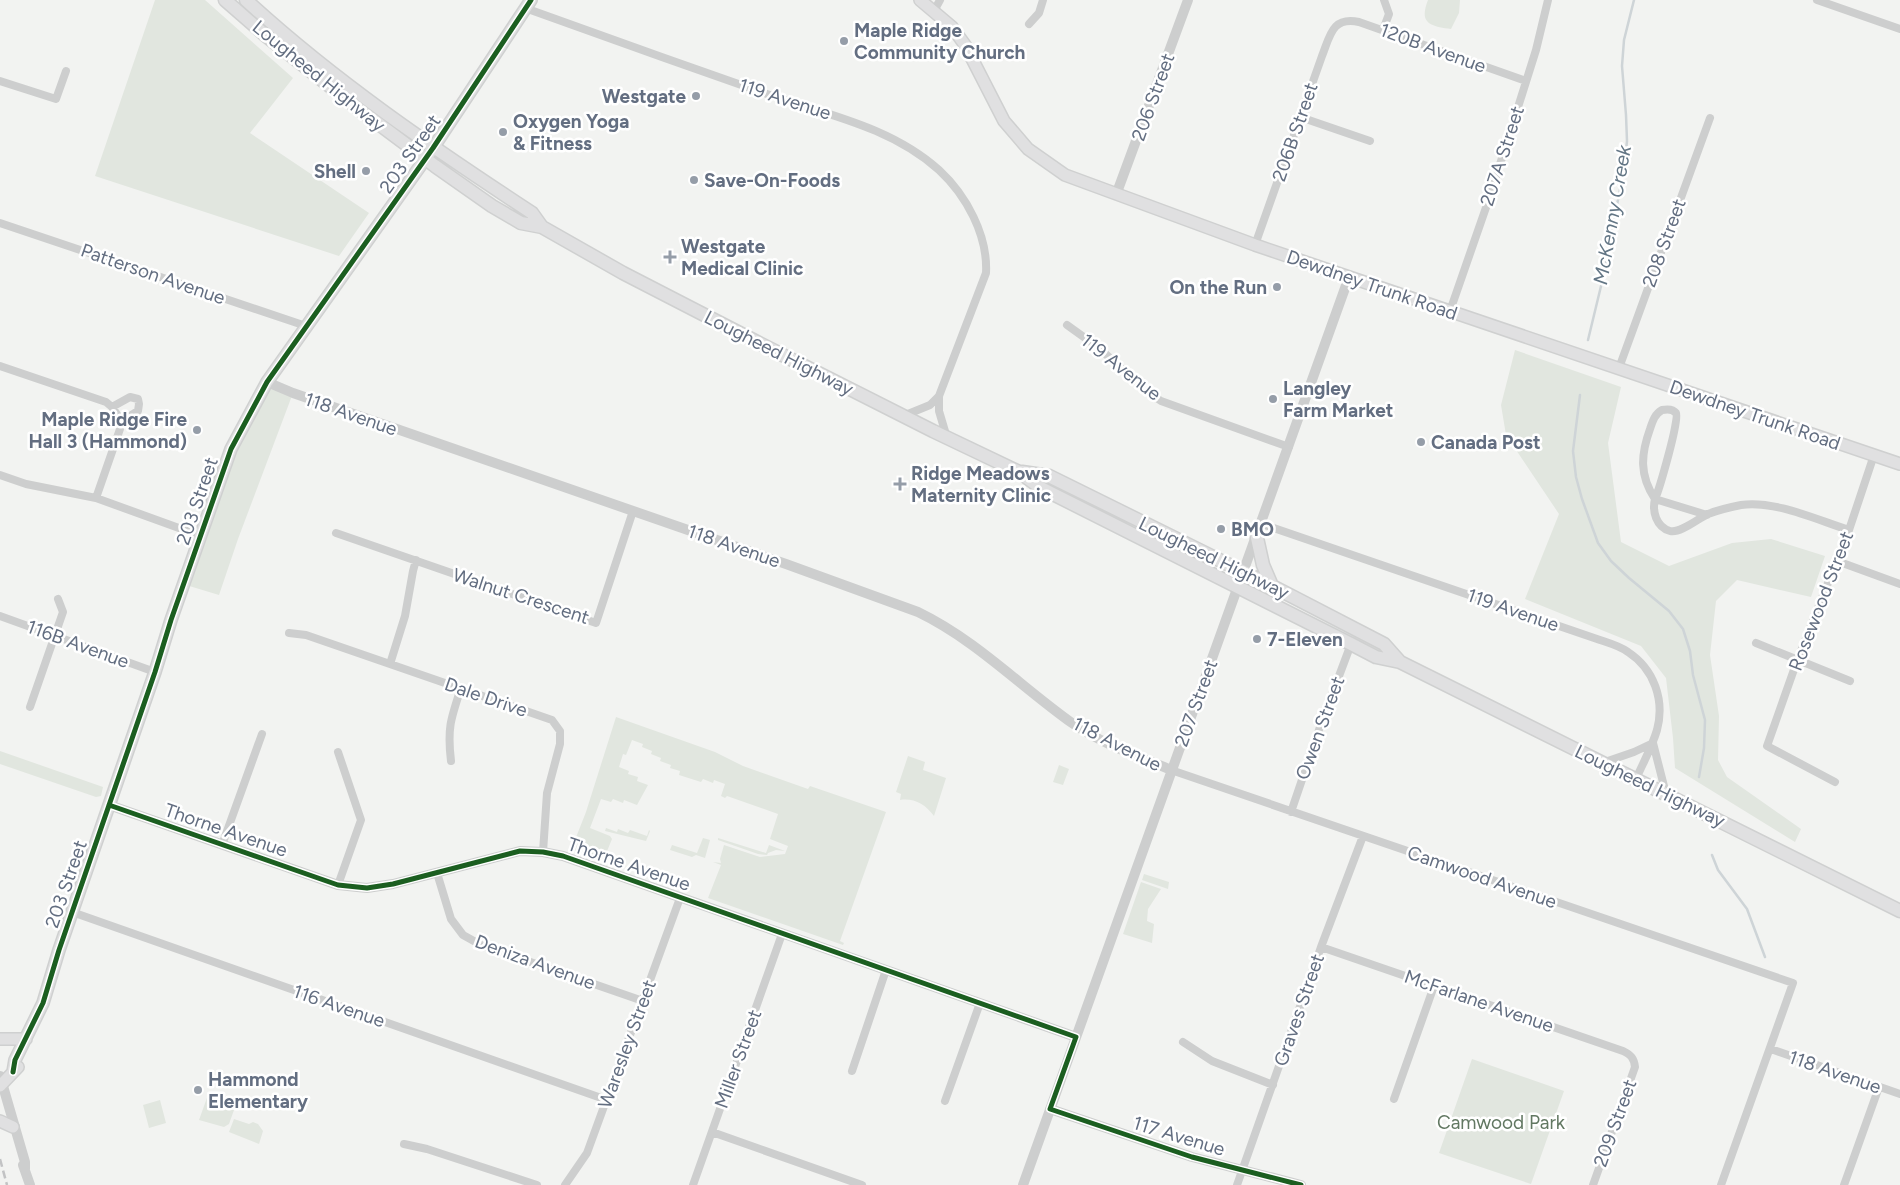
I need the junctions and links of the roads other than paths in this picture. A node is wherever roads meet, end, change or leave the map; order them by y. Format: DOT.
graph roads {
  1 [pos="225,0"];
  2 [pos="246,0"];
  3 [pos="920,0"];
  4 [pos="940,0"];
  5 [pos="1043,0"];
  6 [pos="1188,0"];
  7 [pos="1384,0"];
  8 [pos="1548,0"];
  9 [pos="1817,0"];
  10 [pos="528,4"];
  11 [pos="934,11"];
  12 [pos="1340,22"];
  13 [pos="1028,24"];
  14 [pos="1900,29"];
  15 [pos="1383,30"];
  16 [pos="66,71"];
  17 [pos="0,81"];
  18 [pos="1526,81"];
  19 [pos="1300,118"];
  20 [pos="1710,118"];
  21 [pos="1370,142"];
  22 [pos="433,148"];
  23 [pos="425,159"];
  24 [pos="1116,194"];
  25 [pos="0,223"];
  26 [pos="542,227"];
  27 [pos="1255,245"];
  28 [pos="1350,277"];
  29 [pos="1450,311"];
  30 [pos="1067,325"];
  31 [pos="306,326"];
  32 [pos="0,366"];
  33 [pos="1620,368"];
  34 [pos="267,382"];
  35 [pos="939,396"];
  36 [pos="112,407"];
  37 [pos="903,416"];
  38 [pos="119,423"];
  39 [pos="947,438"];
  40 [pos="1289,447"];
  41 [pos="1874,455"];
  42 [pos="1900,464"];
  43 [pos="1019,472"];
  44 [pos="0,475"];
  45 [pos="96,498"];
  46 [pos="1654,499"];
  47 [pos="633,511"];
  48 [pos="1707,515"];
  49 [pos="1262,524"];
  50 [pos="1849,530"];
  51 [pos="336,533"];
  52 [pos="201,536"];
  53 [pos="1256,538"];
  54 [pos="416,560"];
  55 [pos="1837,561"];
  56 [pos="1244,572"];
  57 [pos="1900,584"];
  58 [pos="1272,586"];
  59 [pos="1238,588"];
  60 [pos="58,598"];
  61 [pos="0,616"];
  62 [pos="289,633"];
  63 [pos="56,636"];
  64 [pos="1756,643"];
  65 [pos="1351,644"];
  66 [pos="1797,661"];
  67 [pos="1400,662"];
  68 [pos="390,664"];
  69 [pos="155,672"];
  70 [pos="1850,681"];
  71 [pos="461,688"];
  72 [pos="30,706"];
  73 [pos="262,734"];
  74 [pos="1653,742"];
  75 [pos="338,752"];
  76 [pos="451,761"];
  77 [pos="1602,763"];
  78 [pos="1171,770"];
  79 [pos="1636,779"];
  80 [pos="1835,782"];
  81 [pos="1666,794"];
  82 [pos="109,805"];
  83 [pos="1291,812"];
  84 [pos="1362,836"];
  85 [pos="222,845"];
  86 [pos="542,852"];
  87 [pos="437,873"];
  88 [pos="338,885"];
  89 [pos="680,898"];
  90 [pos="1900,910"];
  91 [pos="72,912"];
  92 [pos="782,934"];
  93 [pos="1321,947"];
  94 [pos="886,970"];
  95 [pos="1434,986"];
  96 [pos="643,1001"];
  97 [pos="42,1003"];
  98 [pos="980,1003"];
  99 [pos="1076,1037"];
  100 [pos="0,1039"];
  101 [pos="26,1039"];
  102 [pos="1183,1042"];
  103 [pos="1771,1049"];
  104 [pos="1634,1060"];
  105 [pos="852,1071"];
  106 [pos="13,1072"];
  107 [pos="1,1081"];
  108 [pos="1273,1084"];
  109 [pos="1879,1087"];
  110 [pos="1900,1094"];
  111 [pos="1394,1099"];
  112 [pos="607,1100"];
  113 [pos="945,1101"];
  114 [pos="1050,1108"];
  115 [pos="0,1121"];
  116 [pos="12,1122"];
  117 [pos="712,1132"];
  118 [pos="404,1144"];
  119 [pos="1243,1170"];
  120 [pos="30,1185"];
  121 [pos="537,1185"];
  122 [pos="565,1185"];
  123 [pos="693,1185"];
  124 [pos="862,1185"];
  125 [pos="1023,1185"];
  126 [pos="1238,1185"];
  127 [pos="1301,1185"];
  128 [pos="1593,1185"];
  129 [pos="1721,1185"];
  130 [pos="1844,1185"];
  1 -- 23 [label="highway, Lougheed Highway"];
  2 -- 22 [label="highway, Lougheed Highway"];
  3 -- 11 [label="main road, Dewdney Trunk Road"];
  4 -- 11 [label="street"];
  5 -- 13 [label="street"];
  6 -- 24 [label="street, 206 Street"];
  7 -- 15 [label="street"];
  8 -- 18 [label="street, 207A Street"];
  9 -- 14 [label="street"];
  10 -- 22 [label="main road, 203 Street"];
  10 -- 35 [label="street, 119 Avenue"];
  11 -- 24 [label="main road, Dewdney Trunk Road"];
  12 -- 15 [label="street, 120B Avenue"];
  12 -- 19 [label="street, 206B Street"];
  15 -- 18 [label="street, 120B Avenue"];
  16 -- 17 [label="street"];
  18 -- 29 [label="street, 207A Street"];
  19 -- 21 [label="street"];
  19 -- 27 [label="street, 206B Street"];
  20 -- 33 [label="street, 208 Street"];
  22 -- 23 [label="main road, 203 Street"];
  22 -- 26 [label="highway, Lougheed Highway"];
  23 -- 26 [label="highway, Lougheed Highway"];
  23 -- 31 [label="main road, 203 Street"];
  24 -- 27 [label="main road, Dewdney Trunk Road"];
  25 -- 31 [label="street, Patterson Avenue"];
  26 -- 37 [label="highway, Lougheed Highway"];
  27 -- 28 [label="main road, Dewdney Trunk Road"];
  28 -- 29 [label="main road, Dewdney Trunk Road"];
  28 -- 40 [label="street, 207 Street"];
  29 -- 33 [label="main road, Dewdney Trunk Road"];
  30 -- 40 [label="street, 119 Avenue"];
  31 -- 34 [label="main road, 203 Street"];
  32 -- 36 [label="street"];
  33 -- 41 [label="main road, Dewdney Trunk Road"];
  34 -- 47 [label="street, 118 Avenue"];
  34 -- 52 [label="main road, 203 Street"];
  35 -- 37 [label="street"];
  35 -- 39 [label="street"];
  36 -- 38 [label="street"];
  36 -- 38 [label="street"];
  37 -- 39 [label="highway, Lougheed Highway"];
  38 -- 45 [label="street"];
  39 -- 43 [label="highway, Lougheed Highway"];
  40 -- 49 [label="street, 207 Street"];
  41 -- 42 [label="main road, Dewdney Trunk Road"];
  41 -- 50 [label="street, Rosewood Street"];
  43 -- 56 [label="highway, Lougheed Highway"];
  43 -- 59 [label="highway, Lougheed Highway"];
  44 -- 45 [label="street"];
  45 -- 52 [label="street"];
  46 -- 46 [label="street"];
  46 -- 48 [label="street"];
  46 -- 48 [label="street"];
  47 -- 54 [label="street, Walnut Crescent"];
  47 -- 78 [label="street, 118 Avenue"];
  48 -- 50 [label="street"];
  49 -- 53 [label="street, 207 Street"];
  49 -- 74 [label="street, 119 Avenue"];
  50 -- 55 [label="street, Rosewood Street"];
  51 -- 54 [label="street, Walnut Crescent"];
  52 -- 69 [label="main road, 203 Street"];
  53 -- 56 [label="street, 207 Street"];
  53 -- 58 [label="highway"];
  54 -- 68 [label="street"];
  55 -- 57 [label="street"];
  55 -- 66 [label="street, Rosewood Street"];
  56 -- 58 [label="highway, Lougheed Highway"];
  56 -- 59 [label="street, 207 Street"];
  58 -- 67 [label="highway, Lougheed Highway"];
  59 -- 65 [label="highway, Lougheed Highway"];
  59 -- 78 [label="street, 207 Street"];
  60 -- 63 [label="street"];
  61 -- 63 [label="street, 116B Avenue"];
  62 -- 68 [label="street, Dale Drive"];
  63 -- 69 [label="street, 116B Avenue"];
  63 -- 72 [label="street"];
  64 -- 66 [label="street"];
  65 -- 67 [label="highway, Lougheed Highway"];
  65 -- 83 [label="street, Owen Street"];
  66 -- 70 [label="street"];
  66 -- 80 [label="street, Rosewood Street"];
  67 -- 77 [label="highway, Lougheed Highway"];
  68 -- 71 [label="street, Dale Drive"];
  69 -- 82 [label="main road, 203 Street"];
  71 -- 76 [label="street"];
  71 -- 86 [label="street, Dale Drive"];
  73 -- 85 [label="street"];
  74 -- 77 [label="street"];
  74 -- 79 [label="street, 119 Avenue"];
  74 -- 81 [label="street"];
  75 -- 88 [label="street"];
  77 -- 79 [label="highway, Lougheed Highway"];
  78 -- 83 [label="street, Camwood Avenue"];
  78 -- 99 [label="street, 207 Street"];
  79 -- 81 [label="highway, Lougheed Highway"];
  81 -- 90 [label="highway, Lougheed Highway"];
  82 -- 85 [label="street, Thorne Avenue"];
  82 -- 91 [label="main road, 203 Street"];
  83 -- 84 [label="street, Camwood Avenue"];
  84 -- 93 [label="street, Graves Street"];
  84 -- 103 [label="street, Camwood Avenue"];
  85 -- 88 [label="street, Thorne Avenue"];
  86 -- 87 [label="street, Thorne Avenue"];
  86 -- 89 [label="street, Thorne Avenue"];
  87 -- 88 [label="street, Thorne Avenue"];
  87 -- 96 [label="street, Deniza Avenue"];
  89 -- 92 [label="street, Thorne Avenue"];
  89 -- 96 [label="street, Waresley Street"];
  91 -- 97 [label="main road, 203 Street"];
  91 -- 112 [label="street, 116 Avenue"];
  92 -- 94 [label="street, Thorne Avenue"];
  92 -- 117 [label="street, Miller Street"];
  93 -- 95 [label="street, McFarlane Avenue"];
  93 -- 108 [label="street, Graves Street"];
  94 -- 98 [label="street, Thorne Avenue"];
  94 -- 105 [label="street"];
  95 -- 104 [label="street, McFarlane Avenue"];
  95 -- 111 [label="street"];
  96 -- 112 [label="street, Waresley Street"];
  97 -- 101 [label="main road, 203 Street"];
  97 -- 106 [label="main road, 203 Street"];
  98 -- 99 [label="street, Thorne Avenue"];
  98 -- 113 [label="street"];
  99 -- 114 [label="street, 207 Street"];
  100 -- 101 [label="main road"];
  101 -- 106 [label="main road, 203 Street"];
  102 -- 108 [label="street"];
  103 -- 109 [label="street, 118 Avenue"];
  103 -- 129 [label="street"];
  104 -- 128 [label="street, 209 Street"];
  106 -- 107 [label="main road, 203 Street"];
  107 -- 116 [label="street"];
  108 -- 119 [label="street, Graves Street"];
  109 -- 110 [label="street, 118 Avenue"];
  109 -- 130 [label="street"];
  112 -- 122 [label="street, Waresley Street"];
  114 -- 119 [label="street, 117 Avenue"];
  114 -- 125 [label="street, 207 Street"];
  115 -- 116 [label="main road"];
  116 -- 120 [label="street"];
  117 -- 123 [label="street, Miller Street"];
  117 -- 124 [label="street"];
  118 -- 121 [label="street"];
  119 -- 126 [label="street, Graves Street"];
  119 -- 127 [label="street, 117 Avenue"];
}
